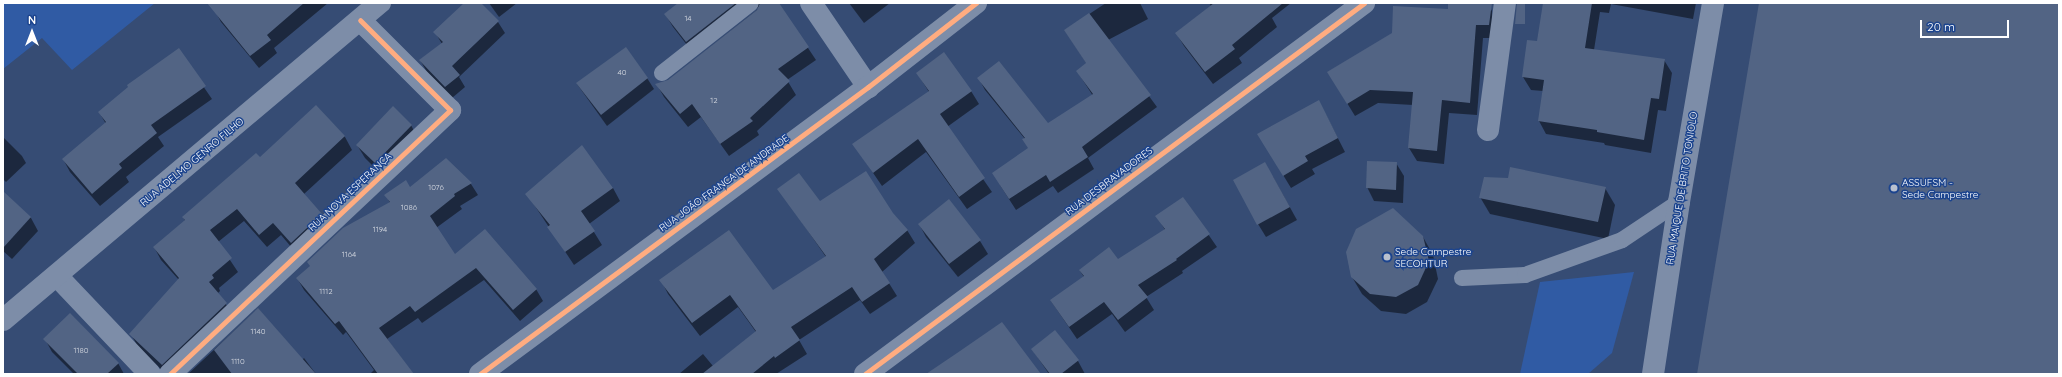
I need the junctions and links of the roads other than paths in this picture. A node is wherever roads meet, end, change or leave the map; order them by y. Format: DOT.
graph roads {
  1 [pos="380,3"];
  2 [pos="751,3"];
  3 [pos="811,3"];
  4 [pos="976,3"];
  5 [pos="1364,3"];
  6 [pos="1505,3"];
  7 [pos="1713,3"];
  8 [pos="360,20"];
  9 [pos="662,73"];
  10 [pos="868,87"];
  11 [pos="1488,130"];
  12 [pos="1679,202"];
  13 [pos="57,276"];
  14 [pos="1462,278"];
  15 [pos="3,320"];
  16 [pos="150,374"];
  17 [pos="170,374"];
  18 [pos="480,374"];
  19 [pos="865,374"];
  20 [pos="1653,374"];
  1 -- 8 [label="street, RUA ADELMO GENRO FILHO"];
  2 -- 9 [label="lane"];
  3 -- 10 [label="street"];
  4 -- 10 [label="street, RUA JOÃO FRANCA DE ANDRADE"];
  5 -- 19 [label="street, RUA DESBRAVADORES"];
  6 -- 11 [label="street"];
  7 -- 12 [label="street, RUA MAIQUE DE BRITO TONIOLO"];
  8 -- 13 [label="street, RUA ADELMO GENRO FILHO"];
  8 -- 17 [label="street, RUA NOVA ESPERANÇA"];
  10 -- 18 [label="street, RUA JOÃO FRANCA DE ANDRADE"];
  12 -- 14 [label="lane"];
  12 -- 20 [label="street, RUA MAIQUE DE BRITO TONIOLO"];
  13 -- 15 [label="street, RUA ADELMO GENRO FILHO"];
  13 -- 16 [label="street"];
}
